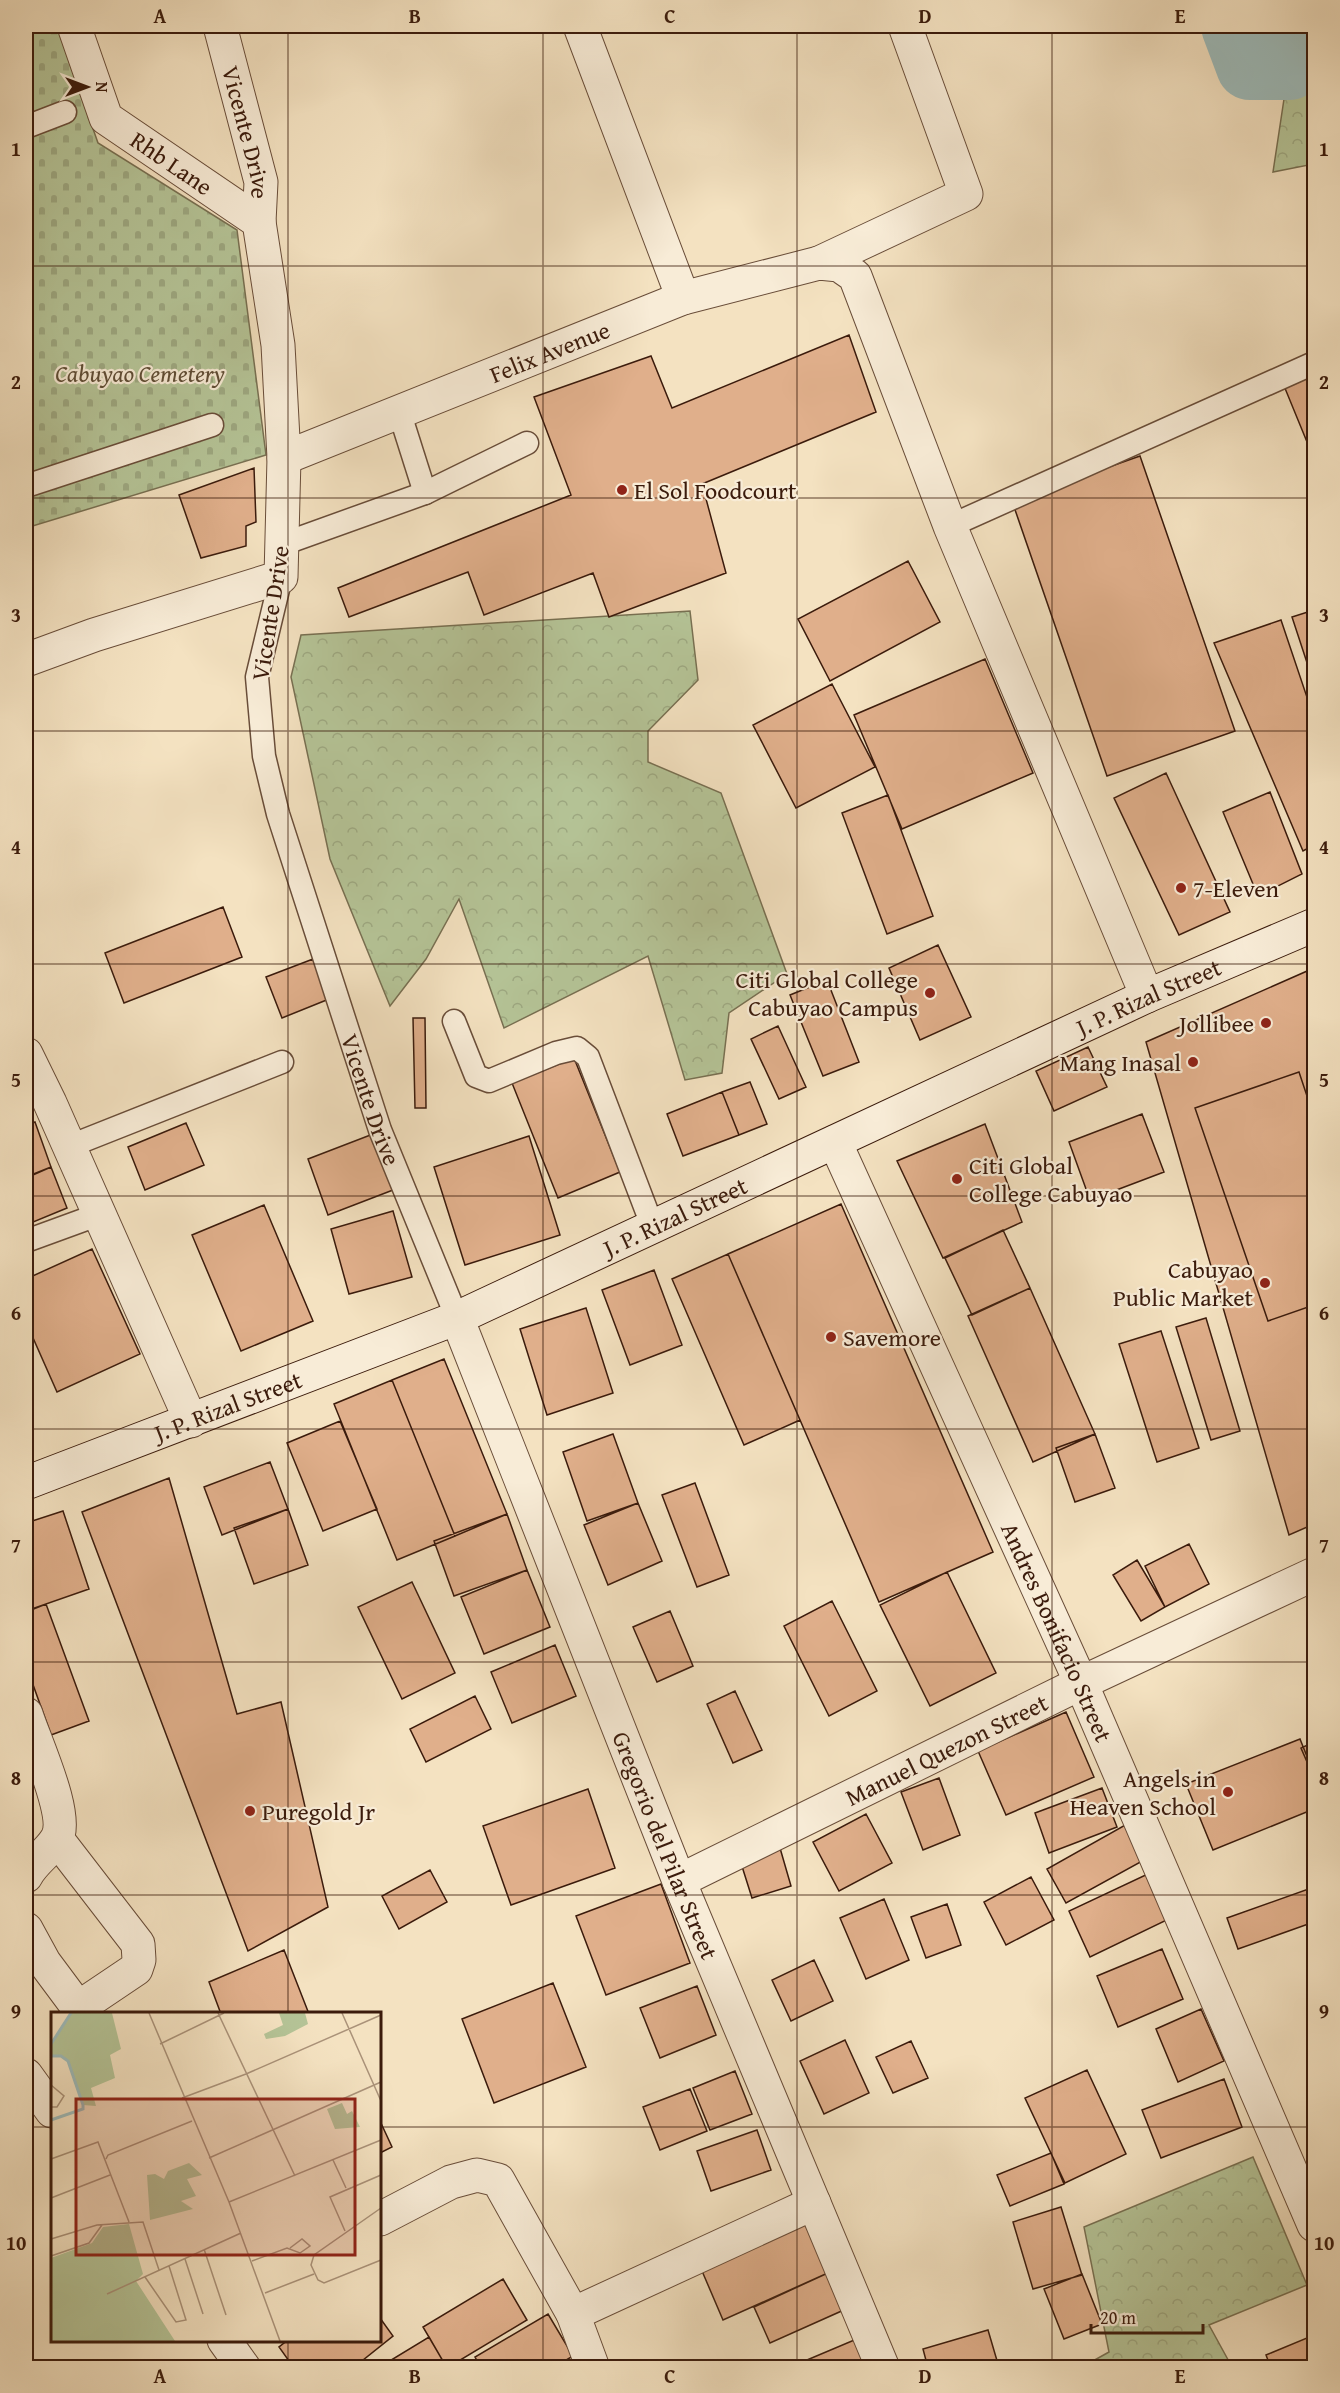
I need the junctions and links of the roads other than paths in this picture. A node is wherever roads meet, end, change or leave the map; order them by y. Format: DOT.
graph roads {
  1 [pos="74,26"];
  2 [pos="220,26"];
  3 [pos="579,26"];
  4 [pos="905,26"];
  5 [pos="65,112"];
  6 [pos="26,127"];
  7 [pos="259,222"];
  8 [pos="819,264"];
  9 [pos="683,298"];
  10 [pos="1314,363"];
  11 [pos="399,411"];
  12 [pos="212,425"];
  13 [pos="527,443"];
  14 [pos="284,458"];
  15 [pos="26,486"];
  16 [pos="425,493"];
  17 [pos="950,526"];
  18 [pos="283,544"];
  19 [pos="281,577"];
  20 [pos="26,660"];
  21 [pos="1314,925"];
  22 [pos="1148,996"];
  23 [pos="454,1021"];
  24 [pos="26,1054"];
  25 [pos="282,1062"];
  26 [pos="38,1107"];
  27 [pos="835,1142"];
  28 [pos="70,1146"];
  29 [pos="100,1214"];
  30 [pos="652,1226"];
  31 [pos="26,1241"];
  32 [pos="457,1318"];
  33 [pos="191,1421"];
  34 [pos="26,1483"];
  35 [pos="1314,1574"];
  36 [pos="1081,1683"];
  37 [pos="26,1714"];
  38 [pos="57,1839"];
  39 [pos="26,1876"];
  40 [pos="679,1881"];
  41 [pos="26,1929"];
  42 [pos="26,2075"];
  43 [pos="51,2110"];
  44 [pos="814,2203"];
  45 [pos="381,2218"];
  46 [pos="1314,2225"];
  47 [pos="573,2314"];
  48 [pos="225,2342"];
  49 [pos="244,2367"];
  50 [pos="593,2367"];
  51 [pos="884,2367"];
  1 -- 7 [label="street, Rhb Lane"];
  2 -- 7 [label="street, Vicente Drive"];
  3 -- 9 [label="street"];
  4 -- 8 [label="street, Felix Avenue"];
  5 -- 6 [label="lane"];
  7 -- 14 [label="street, Vicente Drive"];
  8 -- 9 [label="street, Felix Avenue"];
  8 -- 17 [label="street"];
  9 -- 11 [label="street, Felix Avenue"];
  10 -- 17 [label="lane"];
  11 -- 14 [label="street, Felix Avenue"];
  11 -- 16 [label="lane"];
  12 -- 15 [label="lane"];
  13 -- 16 [label="lane"];
  14 -- 18 [label="street, Vicente Drive"];
  16 -- 18 [label="lane"];
  17 -- 22 [label="street"];
  18 -- 19 [label="street, Vicente Drive"];
  19 -- 20 [label="street"];
  19 -- 32 [label="lane, Vicente Drive"];
  21 -- 22 [label="street, J. P. Rizal Street"];
  22 -- 27 [label="street, J. P. Rizal Street"];
  23 -- 30 [label="lane"];
  24 -- 26 [label="street"];
  25 -- 28 [label="lane"];
  26 -- 28 [label="street"];
  27 -- 30 [label="street, J. P. Rizal Street"];
  27 -- 36 [label="street, Andres Bonifacio Street"];
  28 -- 29 [label="street"];
  29 -- 31 [label="lane"];
  29 -- 33 [label="street"];
  30 -- 32 [label="street, J. P. Rizal Street"];
  32 -- 33 [label="street, J. P. Rizal Street"];
  32 -- 40 [label="street, Gregorio del Pilar Street"];
  33 -- 34 [label="street, J. P. Rizal Street"];
  35 -- 36 [label="street, Manuel Quezon Street"];
  36 -- 40 [label="street, Manuel Quezon Street"];
  36 -- 46 [label="street, Andres Bonifacio Street"];
  37 -- 38 [label="street"];
  38 -- 39 [label="street"];
  38 -- 41 [label="street"];
  40 -- 44 [label="street, Gregorio del Pilar Street"];
  42 -- 43 [label="street"];
  44 -- 47 [label="street"];
  44 -- 51 [label="street, Gregorio del Pilar Street"];
  45 -- 47 [label="street"];
  47 -- 50 [label="street"];
  48 -- 49 [label="street"];
}
